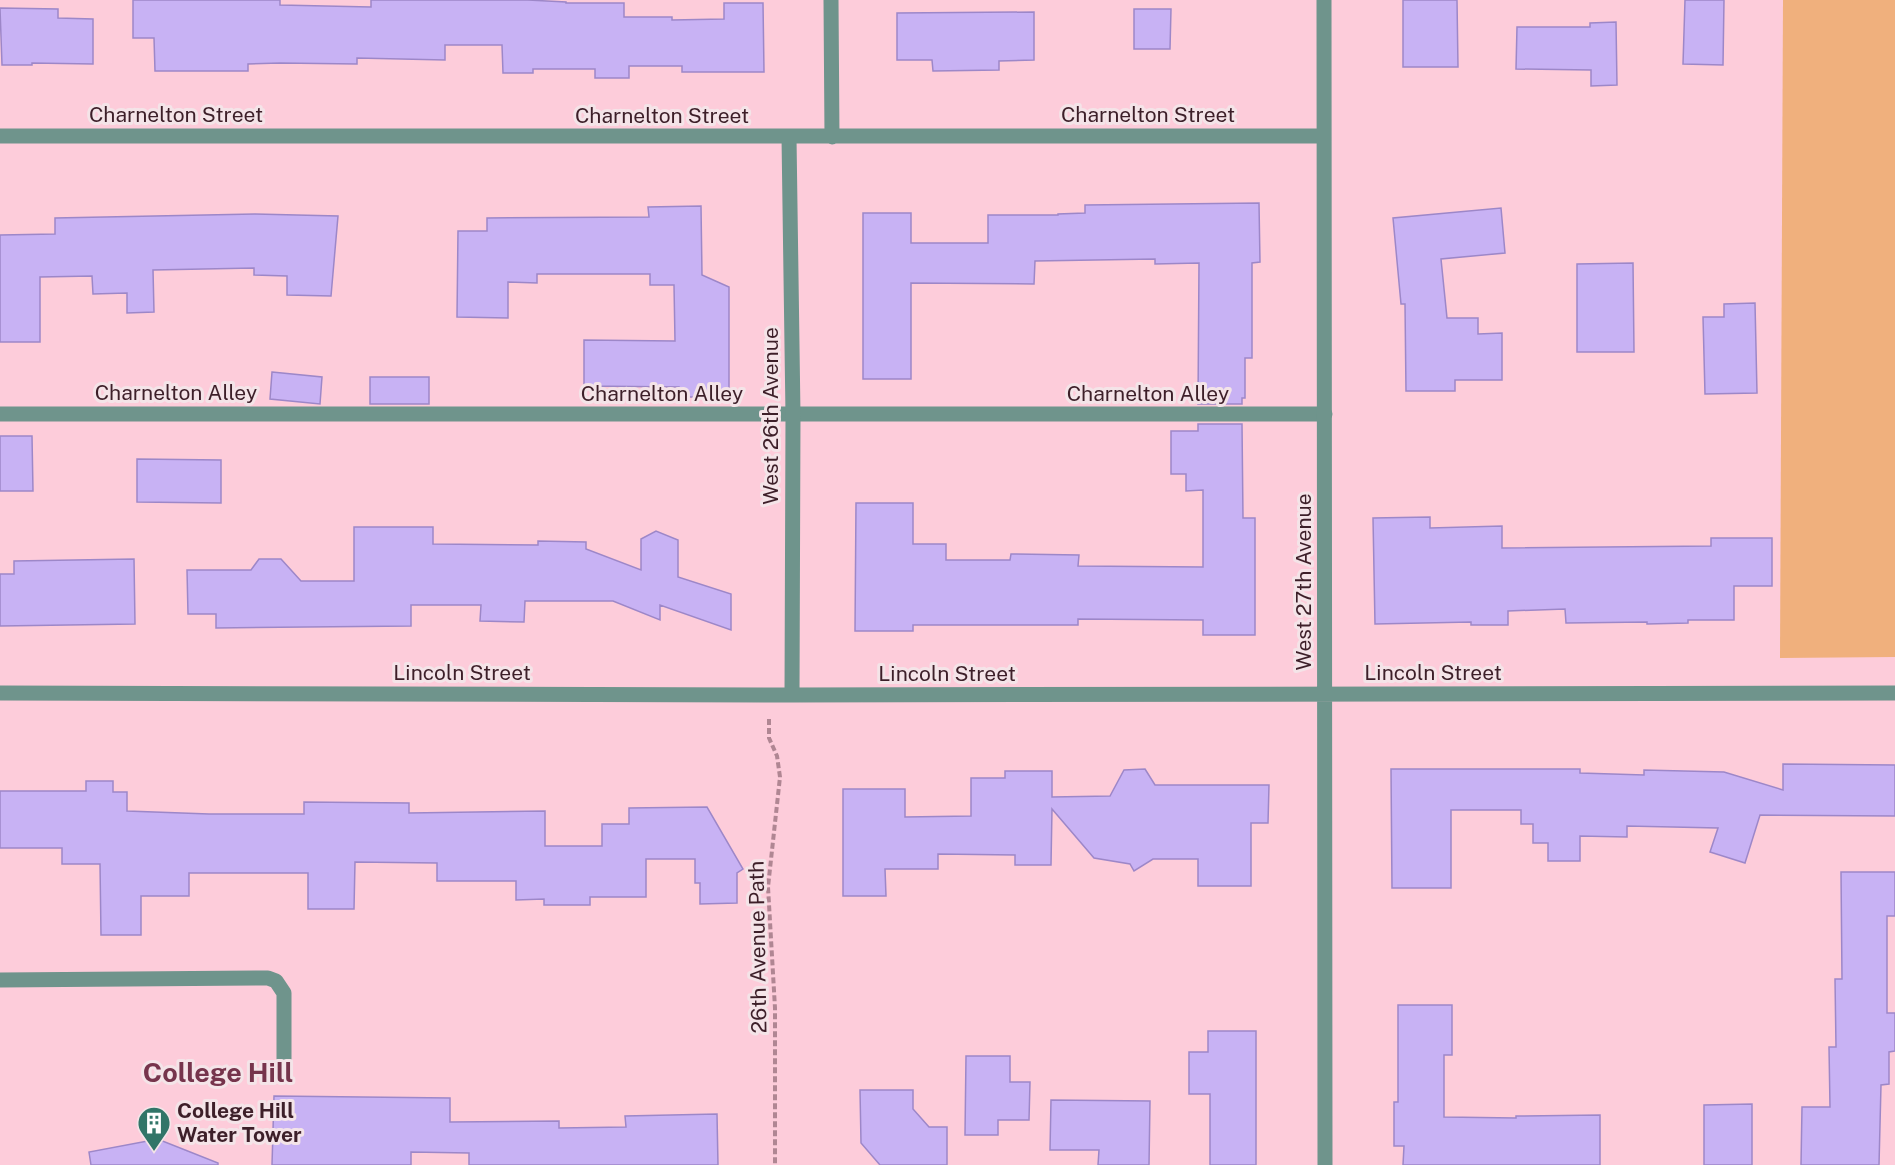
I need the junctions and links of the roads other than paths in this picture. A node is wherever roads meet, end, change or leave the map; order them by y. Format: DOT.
graph roads {
  1 [pos="831,0"];
  2 [pos="1324,0"];
  3 [pos="0,136"];
  4 [pos="1324,136"];
  5 [pos="789,137"];
  6 [pos="832,137"];
  7 [pos="0,414"];
  8 [pos="1325,414"];
  9 [pos="793,415"];
  10 [pos="0,693"];
  11 [pos="1895,693"];
  12 [pos="1325,694"];
  13 [pos="792,695"];
  14 [pos="0,980"];
  15 [pos="284,1072"];
  16 [pos="1325,1165"];
  1 -- 6 [label="street"];
  2 -- 4 [label="street, West 27th Avenue"];
  3 -- 5 [label="street, Charnelton Street"];
  4 -- 6 [label="street, Charnelton Street"];
  4 -- 8 [label="street, West 27th Avenue"];
  5 -- 6 [label="street, Charnelton Street"];
  5 -- 9 [label="street, West 26th Avenue"];
  7 -- 9 [label="street, Charnelton Alley"];
  8 -- 9 [label="street, Charnelton Alley"];
  8 -- 12 [label="street, West 27th Avenue"];
  9 -- 13 [label="street, West 26th Avenue"];
  10 -- 13 [label="street, Lincoln Street"];
  11 -- 12 [label="street, Lincoln Street"];
  12 -- 13 [label="street, Lincoln Street"];
  12 -- 16 [label="street, West 27th Avenue"];
  14 -- 15 [label="street"];
}
